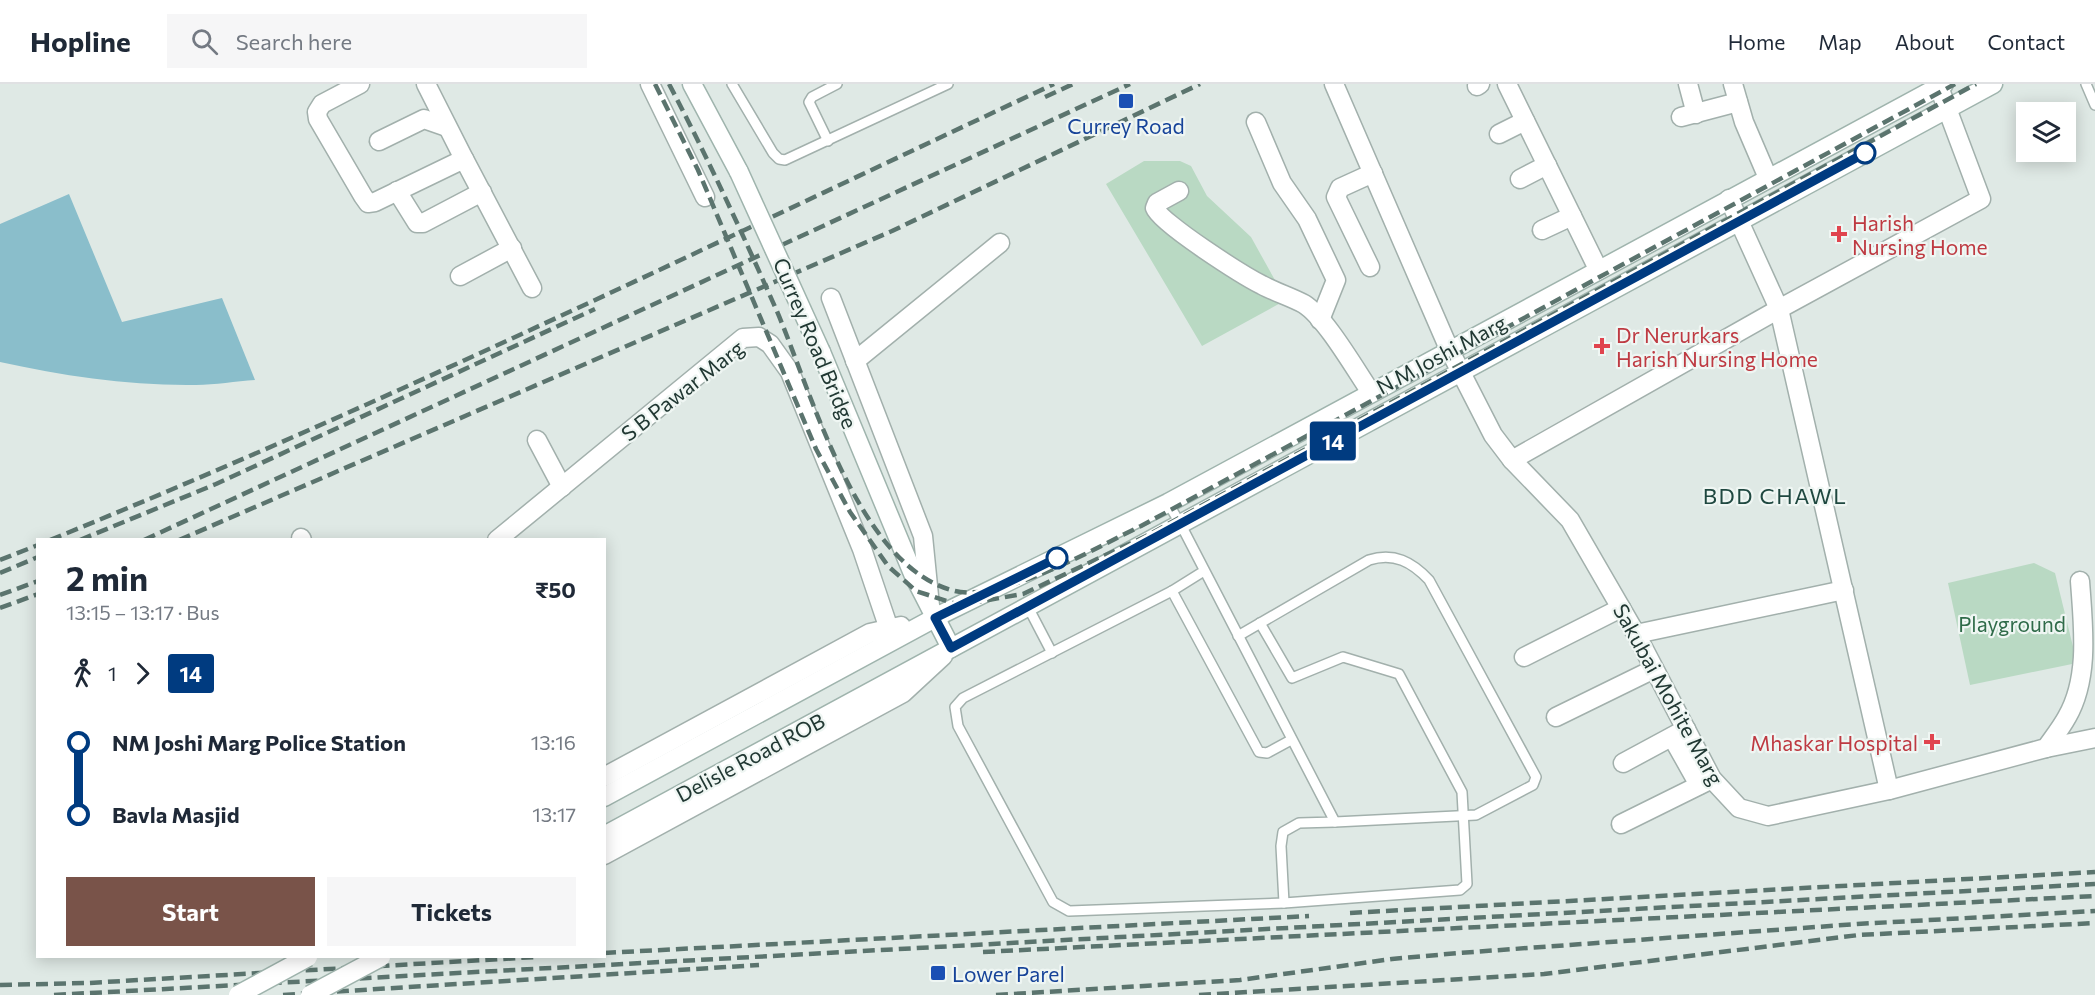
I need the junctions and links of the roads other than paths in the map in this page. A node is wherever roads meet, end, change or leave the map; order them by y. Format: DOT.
graph roads {
  1 [pos="360,84"];
  2 [pos="426,84"];
  3 [pos="650,84"];
  4 [pos="692,84"];
  5 [pos="732,84"];
  6 [pos="837,84"];
  7 [pos="948,84"];
  8 [pos="1334,84"];
  9 [pos="1507,84"];
  10 [pos="1688,84"];
  11 [pos="1733,84"];
  12 [pos="1993,84"];
  13 [pos="2086,84"];
  14 [pos="1941,85"];
  15 [pos="1738,102"];
  16 [pos="2095,105"];
  17 [pos="1948,108"];
  18 [pos="1525,121"];
  19 [pos="1256,122"];
  20 [pos="447,127"];
  21 [pos="1499,134"];
  22 [pos="379,141"];
  23 [pos="828,141"];
  24 [pos="464,159"];
  25 [pos="1547,165"];
  26 [pos="1373,173"];
  27 [pos="1768,178"];
  28 [pos="1520,179"];
  29 [pos="397,191"];
  30 [pos="1179,191"];
  31 [pos="482,192"];
  32 [pos="705,197"];
  33 [pos="1729,199"];
  34 [pos="1572,216"];
  35 [pos="1740,221"];
  36 [pos="1542,230"];
  37 [pos="1000,243"];
  38 [pos="512,248"];
  39 [pos="1370,267"];
  40 [pos="1598,269"];
  41 [pos="460,276"];
  42 [pos="532,288"];
  43 [pos="831,298"];
  44 [pos="1779,309"];
  45 [pos="1320,320"];
  46 [pos="1449,349"];
  47 [pos="855,361"];
  48 [pos="1459,371"];
  49 [pos="1371,391"];
  50 [pos="537,441"];
  51 [pos="1512,460"];
  52 [pos="562,487"];
  53 [pos="1168,503"];
  54 [pos="1180,525"];
  55 [pos="499,538"];
  56 [pos="1204,572"];
  57 [pos="2080,581"];
  58 [pos="1845,590"];
  59 [pos="1172,591"];
  60 [pos="1028,607"];
  61 [pos="1621,608"];
  62 [pos="933,613"];
  63 [pos="2089,615"];
  64 [pos="1260,623"];
  65 [pos="889,628"];
  66 [pos="1636,634"];
  67 [pos="1238,636"];
  68 [pos="951,648"];
  69 [pos="1052,652"];
  70 [pos="1524,657"];
  71 [pos="1654,669"];
  72 [pos="2088,680"];
  73 [pos="1556,717"];
  74 [pos="1679,733"];
  75 [pos="2095,738"];
  76 [pos="1292,740"];
  77 [pos="2046,748"];
  78 [pos="1623,763"];
  79 [pos="606,776"];
  80 [pos="1705,782"];
  81 [pos="1889,790"];
  82 [pos="606,795"];
  83 [pos="1464,816"];
  84 [pos="1335,822"];
  85 [pos="1621,824"];
  86 [pos="606,835"];
  87 [pos="606,854"];
  88 [pos="1284,903"];
  89 [pos="306,958"];
  90 [pos="379,958"];
  91 [pos="238,995"];
  92 [pos="310,995"];
  1 -- 29 [label="street"];
  2 -- 20 [label="street"];
  3 -- 32 [label="street"];
  4 -- 62 [label="street, Currey Road Bridge, bridge"];
  5 -- 23 [label="lane"];
  6 -- 23 [label="lane"];
  7 -- 23 [label="lane"];
  8 -- 26 [label="street, Sakubai Mohite Marg"];
  9 -- 18 [label="street"];
  10 -- 15 [label="street"];
  11 -- 15 [label="street"];
  12 -- 17 [label="street, N M Joshi Marg"];
  13 -- 16 [label="lane"];
  14 -- 17 [label="street"];
  14 -- 27 [label="street, N M Joshi Marg"];
  15 -- 27 [label="street"];
  17 -- 35 [label="street, N M Joshi Marg"];
  17 -- 44 [label="street"];
  18 -- 21 [label="street"];
  18 -- 25 [label="street"];
  19 -- 45 [label="street"];
  20 -- 22 [label="street"];
  20 -- 24 [label="street"];
  24 -- 29 [label="street"];
  24 -- 31 [label="street"];
  25 -- 28 [label="street"];
  25 -- 34 [label="street"];
  26 -- 39 [label="street"];
  26 -- 46 [label="street, Sakubai Mohite Marg"];
  27 -- 33 [label="street, N M Joshi Marg"];
  29 -- 31 [label="street"];
  30 -- 45 [label="street"];
  31 -- 38 [label="street"];
  33 -- 35 [label="street"];
  33 -- 40 [label="street, N M Joshi Marg"];
  34 -- 36 [label="street"];
  34 -- 40 [label="street"];
  35 -- 44 [label="street"];
  35 -- 48 [label="street, N M Joshi Marg"];
  37 -- 47 [label="street"];
  38 -- 41 [label="street"];
  38 -- 42 [label="street"];
  40 -- 46 [label="street, N M Joshi Marg"];
  43 -- 47 [label="street"];
  44 -- 51 [label="street"];
  44 -- 58 [label="street"];
  45 -- 49 [label="street"];
  46 -- 48 [label="street, Sakubai Mohite Marg"];
  46 -- 49 [label="street, N M Joshi Marg"];
  47 -- 62 [label="street"];
  48 -- 51 [label="street, Sakubai Mohite Marg"];
  48 -- 54 [label="street, N M Joshi Marg"];
  49 -- 53 [label="street, N M Joshi Marg"];
  50 -- 52 [label="street"];
  51 -- 61 [label="street, Sakubai Mohite Marg"];
  52 -- 55 [label="street, S B Pawar Marg"];
  52 -- 65 [label="street, S B Pawar Marg"];
  53 -- 54 [label="lane"];
  53 -- 62 [label="street, N M Joshi Marg"];
  54 -- 56 [label="lane"];
  54 -- 60 [label="street, N M Joshi Marg"];
  56 -- 59 [label="lane"];
  56 -- 67 [label="lane"];
  57 -- 63 [label="street"];
  58 -- 66 [label="street"];
  58 -- 81 [label="street"];
  59 -- 69 [label="lane"];
  59 -- 76 [label="lane"];
  60 -- 68 [label="street, N M Joshi Marg"];
  60 -- 69 [label="lane"];
  61 -- 66 [label="street, Sakubai Mohite Marg"];
  61 -- 70 [label="street"];
  62 -- 65 [label="street"];
  62 -- 68 [label="street, Currey Road Bridge"];
  62 -- 82 [label="street, Delisle Road ROB"];
  63 -- 72 [label="street"];
  64 -- 67 [label="lane"];
  64 -- 83 [label="lane"];
  64 -- 83 [label="lane"];
  65 -- 79 [label="street"];
  66 -- 71 [label="street, Sakubai Mohite Marg"];
  67 -- 76 [label="lane"];
  68 -- 86 [label="street, Delisle Road ROB"];
  68 -- 87 [label="street"];
  69 -- 88 [label="lane"];
  71 -- 73 [label="street"];
  71 -- 74 [label="street, Sakubai Mohite Marg"];
  72 -- 77 [label="street"];
  74 -- 78 [label="street"];
  74 -- 80 [label="street, Sakubai Mohite Marg"];
  75 -- 77 [label="street, Sakubai Mohite Marg"];
  76 -- 84 [label="lane"];
  77 -- 81 [label="street, Sakubai Mohite Marg"];
  80 -- 81 [label="street, Sakubai Mohite Marg"];
  80 -- 85 [label="street"];
  83 -- 84 [label="lane"];
  83 -- 88 [label="lane"];
  84 -- 88 [label="lane"];
  89 -- 91 [label="street, bridge"];
  90 -- 92 [label="street, bridge"];
}
